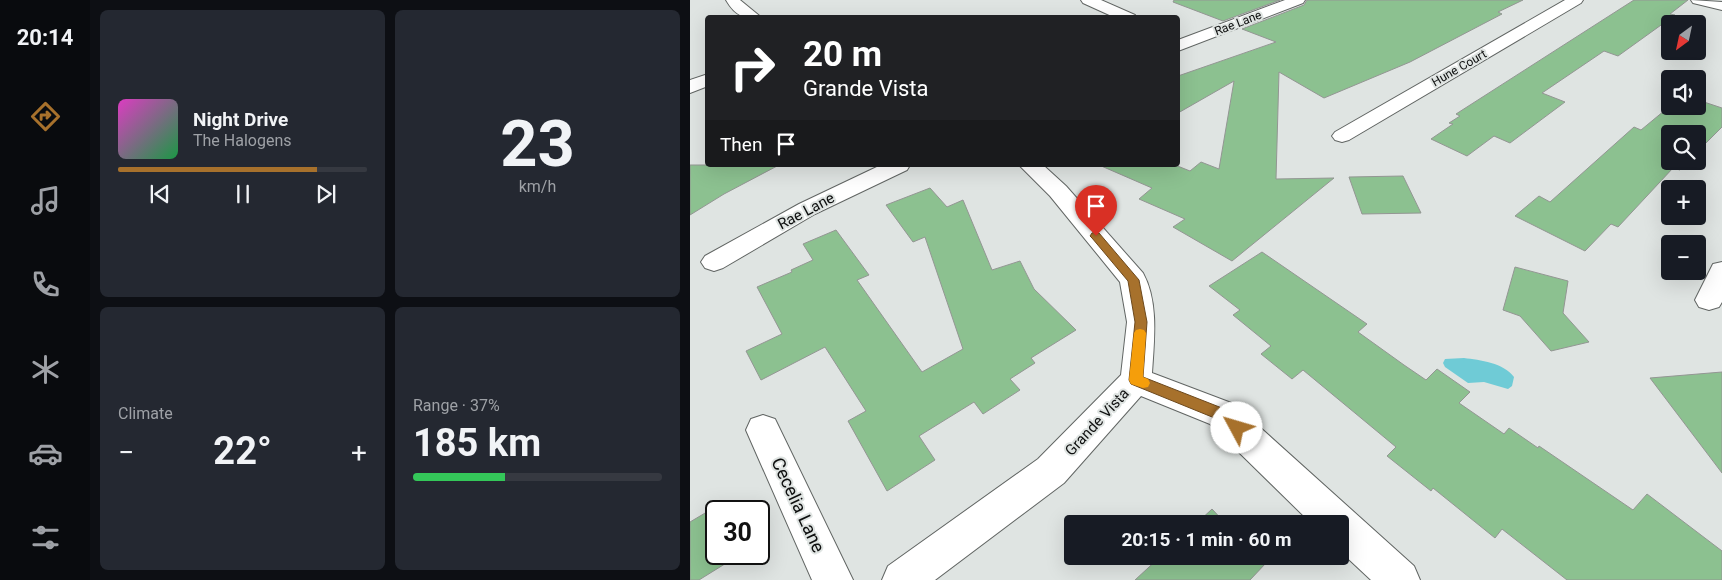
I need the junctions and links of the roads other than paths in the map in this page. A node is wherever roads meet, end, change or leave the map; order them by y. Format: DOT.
graph roads {
  1 [pos="733,0"];
  2 [pos="1088,0"];
  3 [pos="1298,0"];
  4 [pos="1576,0"];
  5 [pos="1698,0"];
  6 [pos="1722,6"];
  7 [pos="750,15"];
  8 [pos="1123,15"];
  9 [pos="1181,42"];
  10 [pos="705,80"];
  11 [pos="690,87"];
  12 [pos="1342,136"];
  13 [pos="895,167"];
  14 [pos="1032,167"];
  15 [pos="714,262"];
  16 [pos="1722,272"];
  17 [pos="1709,300"];
  18 [pos="1136,380"];
  19 [pos="763,430"];
  20 [pos="1329,515"];
  21 [pos="1349,533"];
  22 [pos="833,580"];
  23 [pos="902,580"];
  24 [pos="1400,580"];
  1 -- 7 [label="street"];
  2 -- 8 [label="street"];
  3 -- 9 [label="street, Rae Lane"];
  4 -- 12 [label="street, Hune Court"];
  5 -- 6 [label="street"];
  10 -- 11 [label="street"];
  13 -- 15 [label="street, Rae Lane"];
  14 -- 18 [label="street, Grande Vista"];
  16 -- 17 [label="street"];
  18 -- 20 [label="street"];
  18 -- 23 [label="street, Grande Vista"];
  19 -- 22 [label="street, Cecelia Lane"];
  21 -- 24 [label="street"];
}
